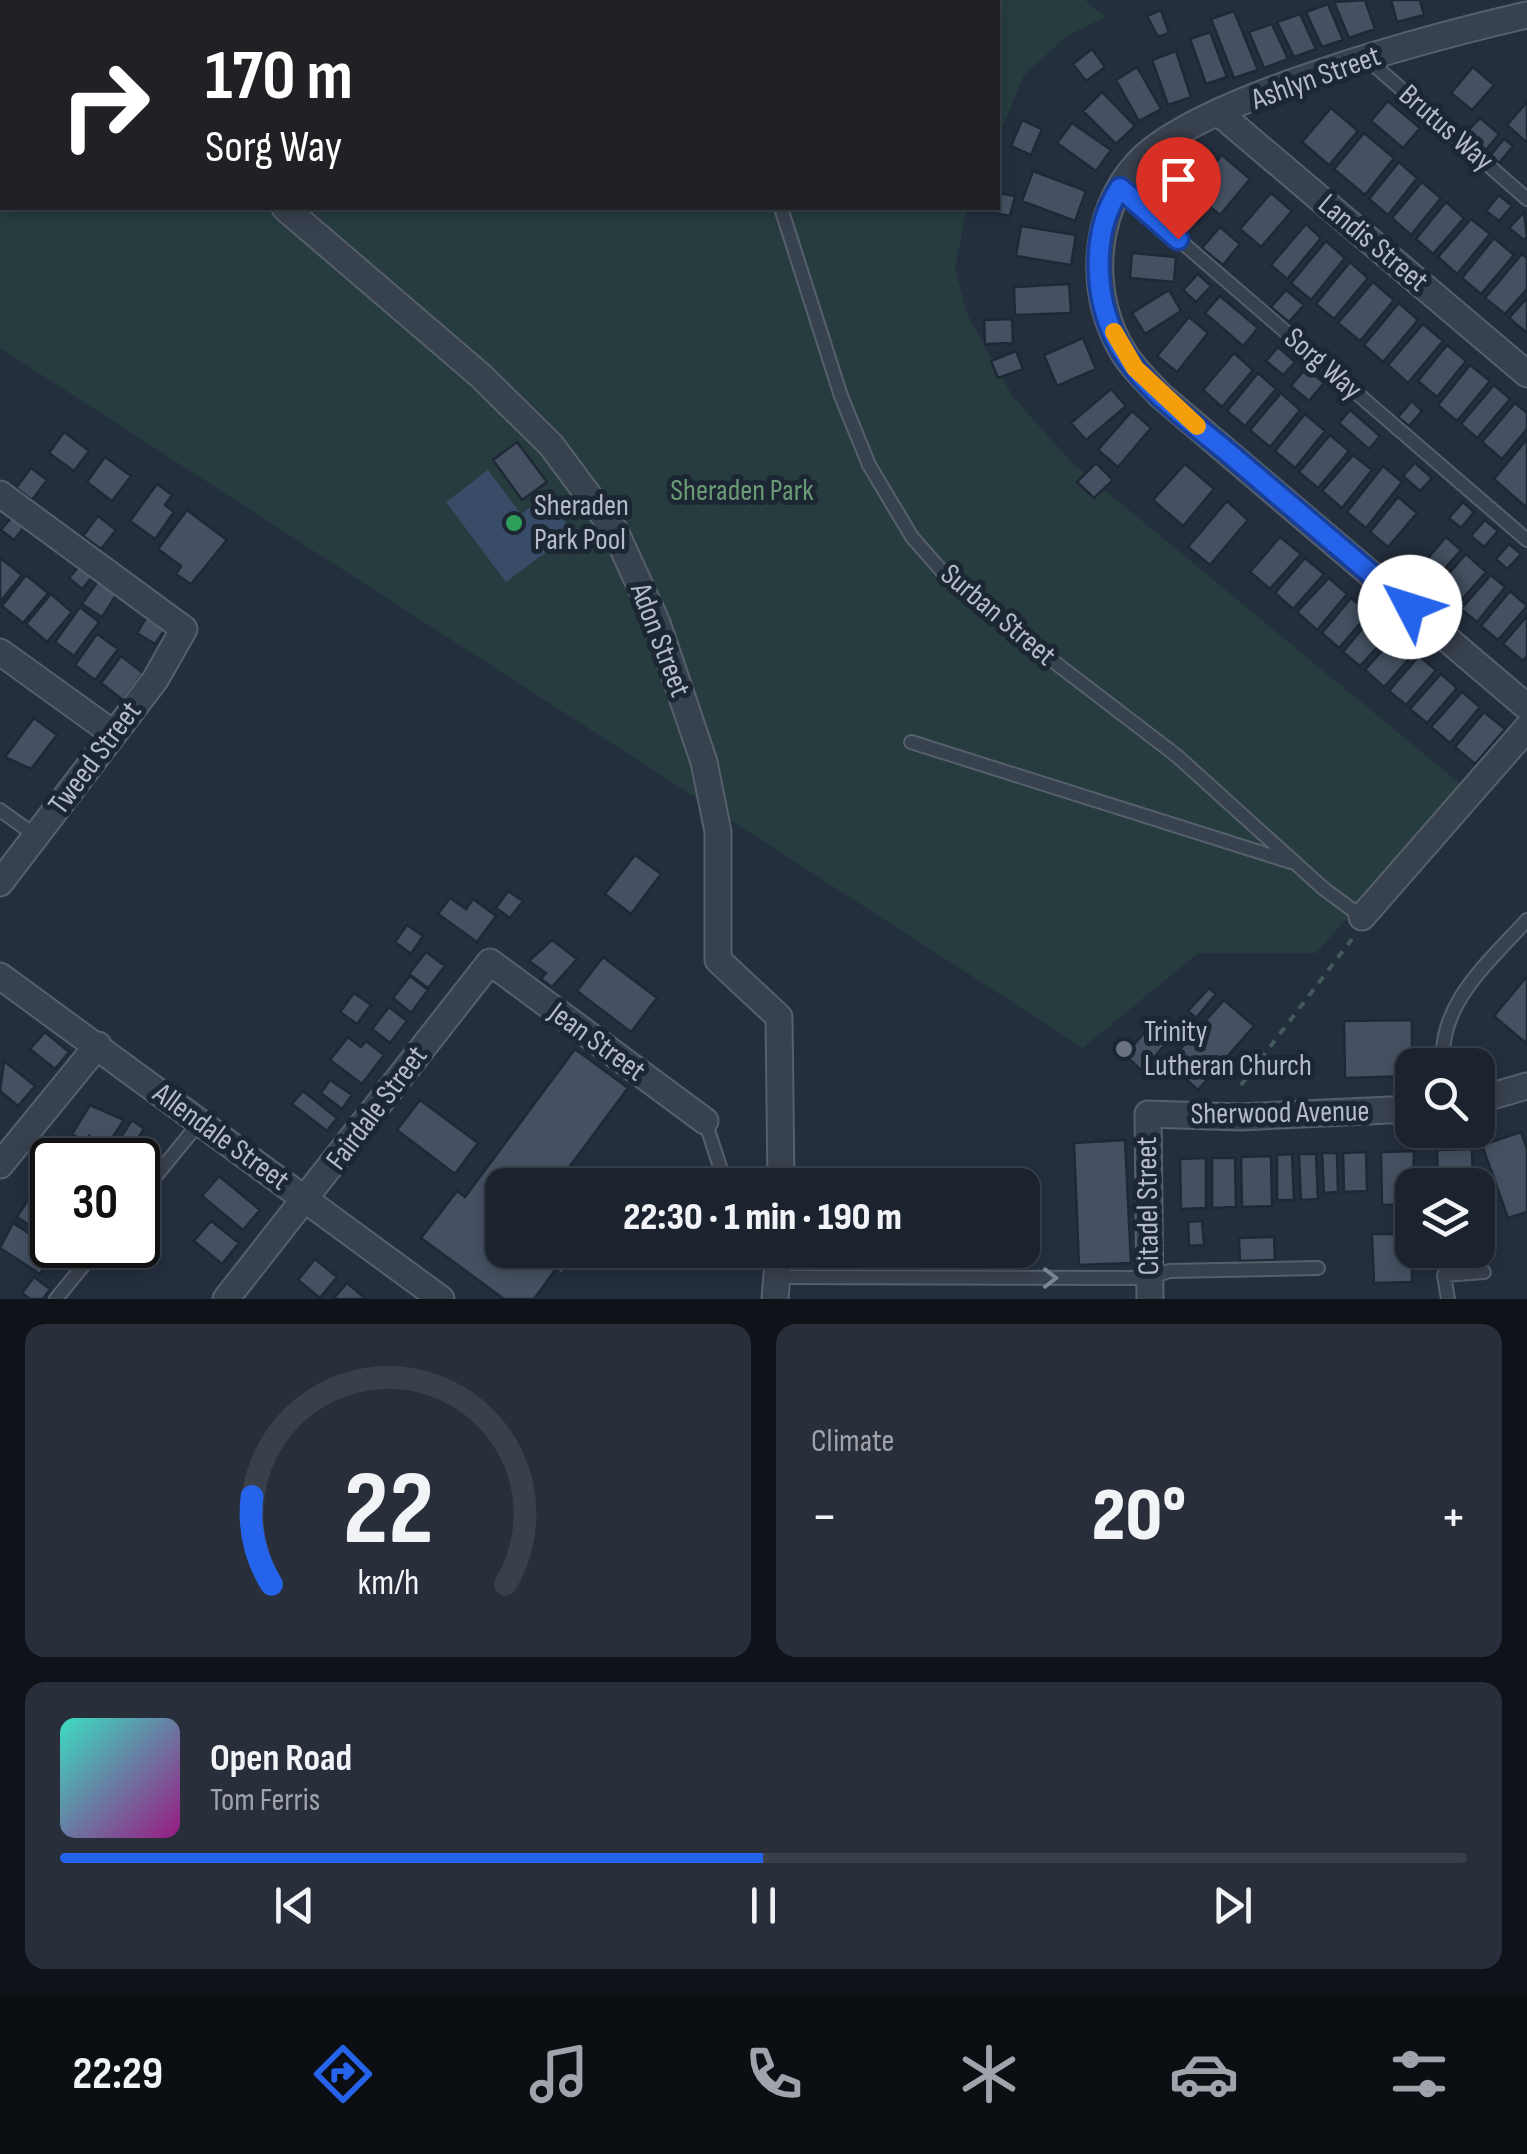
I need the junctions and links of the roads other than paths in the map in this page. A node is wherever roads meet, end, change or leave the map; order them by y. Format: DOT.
graph roads {
  1 [pos="1522,21"];
  2 [pos="1366,58"];
  3 [pos="1219,113"];
  4 [pos="1120,188"];
  5 [pos="1527,199"];
  6 [pos="288,210"];
  7 [pos="782,210"];
  8 [pos="1527,374"];
  9 [pos="0,494"];
  10 [pos="1527,540"];
  11 [pos="0,652"];
  12 [pos="1527,707"];
  13 [pos="1527,728"];
  14 [pos="114,734"];
  15 [pos="911,742"];
  16 [pos="0,810"];
  17 [pos="36,836"];
  18 [pos="1298,864"];
  19 [pos="0,883"];
  20 [pos="1362,916"];
  21 [pos="1527,920"];
  22 [pos="490,962"];
  23 [pos="0,976"];
  24 [pos="98,1045"];
  25 [pos="1444,1048"];
  26 [pos="1527,1086"];
  27 [pos="1495,1095"];
  28 [pos="1395,1111"];
  29 [pos="1148,1114"];
  30 [pos="705,1121"];
  31 [pos="198,1123"];
  32 [pos="0,1165"];
  33 [pos="720,1168"];
  34 [pos="781,1168"];
  35 [pos="160,1170"];
  36 [pos="307,1201"];
  37 [pos="81,1268"];
  38 [pos="1318,1268"];
  39 [pos="1484,1272"];
  40 [pos="776,1288"];
  41 [pos="1149,1288"];
  42 [pos="408,1290"];
  43 [pos="56,1299"];
  44 [pos="226,1299"];
  45 [pos="441,1299"];
  46 [pos="1448,1299"];
  1 -- 2 [label="street, Ashlyn Street"];
  2 -- 3 [label="street, Ashlyn Street"];
  2 -- 5 [label="lane, Brutus Way"];
  3 -- 4 [label="street, Ashlyn Street"];
  3 -- 8 [label="street, Landis Street"];
  4 -- 10 [label="lane, Sorg Way"];
  4 -- 12 [label="street, Ashlyn Street"];
  6 -- 34 [label="street, Adon Street"];
  7 -- 18 [label="lane, Surban Street"];
  9 -- 14 [label="street, Tweed Street"];
  11 -- 14 [label="street"];
  13 -- 20 [label="street"];
  14 -- 17 [label="street, Tweed Street"];
  15 -- 18 [label="lane"];
  16 -- 17 [label="lane"];
  17 -- 19 [label="street, Tweed Street"];
  18 -- 20 [label="lane, Surban Street"];
  21 -- 25 [label="lane"];
  22 -- 30 [label="street, Jean Street"];
  22 -- 36 [label="street, Fairdale Street"];
  23 -- 24 [label="street, Allendale Street"];
  24 -- 31 [label="street, Allendale Street"];
  24 -- 32 [label="street"];
  26 -- 27 [label="street"];
  28 -- 29 [label="street, Sherwood Avenue"];
  29 -- 41 [label="street, Citadel Street"];
  30 -- 33 [label="lane"];
  31 -- 35 [label="lane"];
  31 -- 36 [label="street, Allendale Street"];
  36 -- 42 [label="street, Allendale Street"];
  36 -- 44 [label="street, Fairdale Street"];
  37 -- 43 [label="lane"];
  38 -- 41 [label="lane"];
  39 -- 46 [label="lane"];
  40 -- 41 [label="lane, one-way"];
  42 -- 45 [label="street, Allendale Street"];
}
